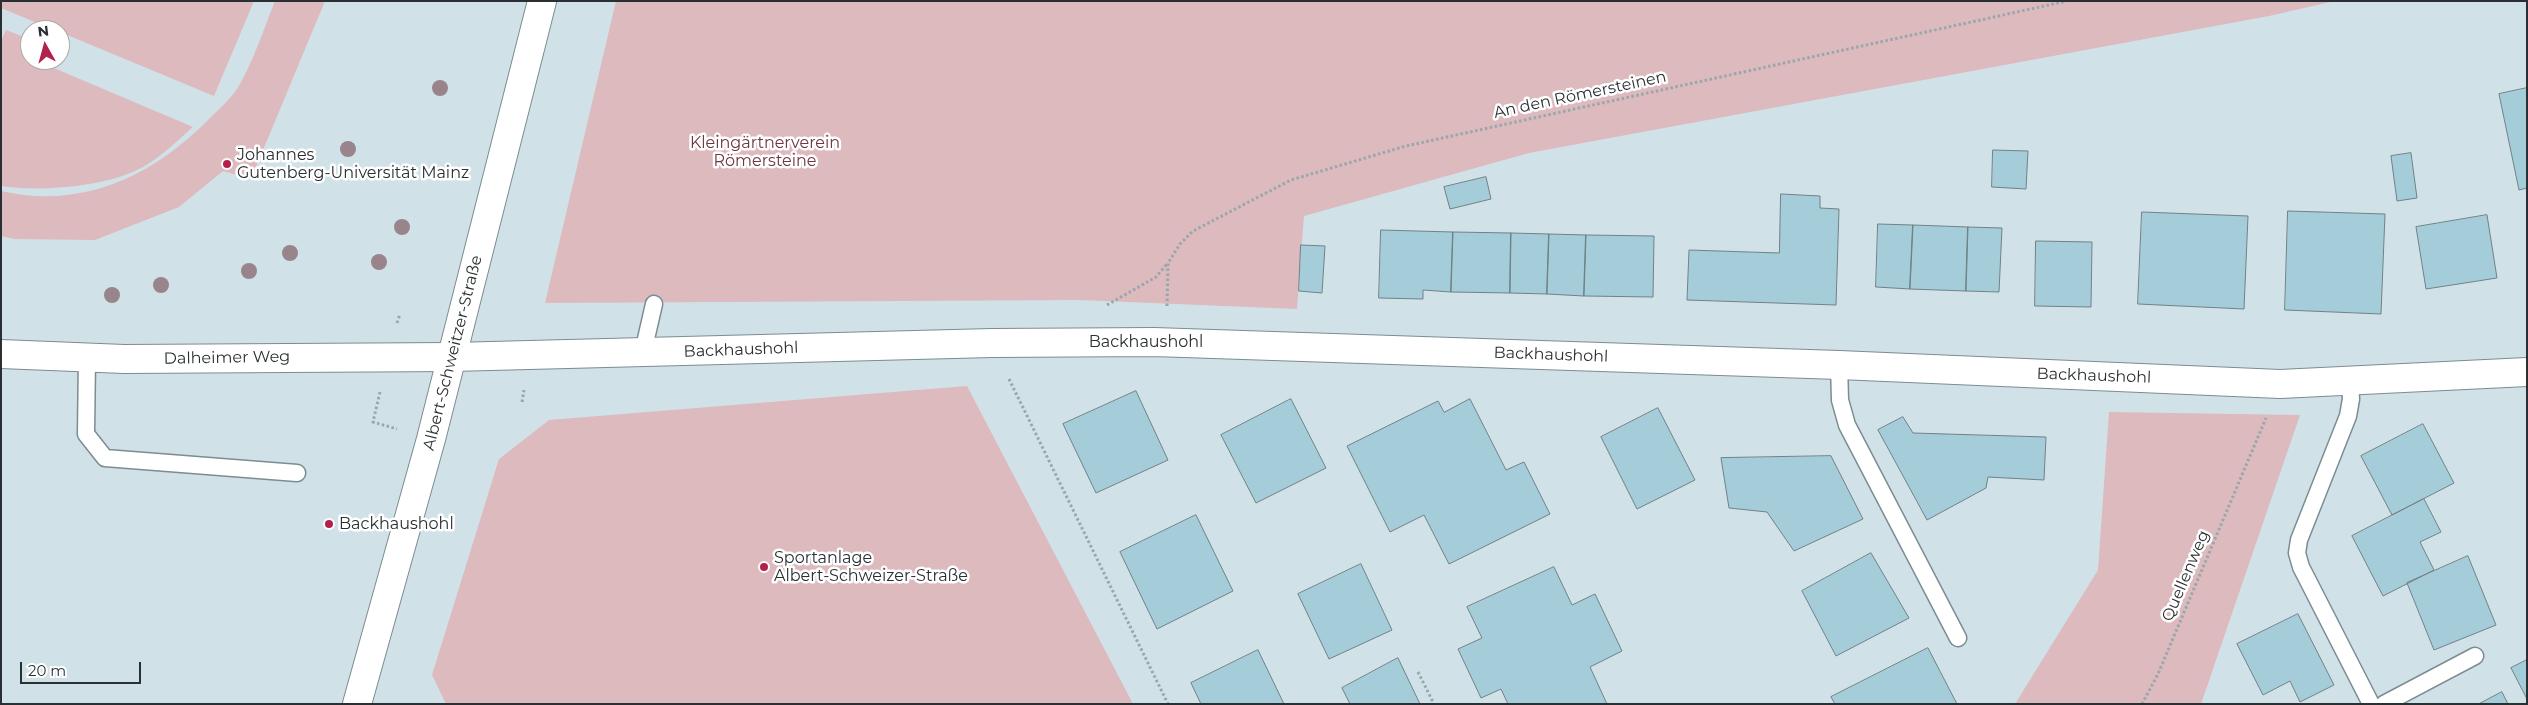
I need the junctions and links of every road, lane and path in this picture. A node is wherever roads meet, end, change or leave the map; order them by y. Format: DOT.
graph roads {
  1 [pos="542,1"];
  2 [pos="2067,1"];
  3 [pos="1168,264"];
  4 [pos="654,304"];
  5 [pos="1167,306"];
  6 [pos="1099,309"];
  7 [pos="992,343"];
  8 [pos="643,352"];
  9 [pos="1,354"];
  10 [pos="452,357"];
  11 [pos="87,358"];
  12 [pos="1839,365"];
  13 [pos="2527,372"];
  14 [pos="2350,382"];
  15 [pos="2249,456"];
  16 [pos="297,473"];
  17 [pos="1958,638"];
  18 [pos="2475,656"];
  19 [pos="1418,672"];
  20 [pos="357,704"];
  21 [pos="1168,704"];
  22 [pos="1434,704"];
  23 [pos="2142,704"];
  24 [pos="2370,704"];
  25 [pos="2384,704"];
  1 -- 10 [label="street, Albert-Schweitzer-Straße"];
  2 -- 3 [label="path, An den Römersteinen"];
  3 -- 5 [label="path"];
  3 -- 6 [label="path"];
  4 -- 8 [label="lane"];
  7 -- 8 [label="street, Backhaushohl"];
  7 -- 12 [label="street, Backhaushohl"];
  7 -- 21 [label="path"];
  8 -- 10 [label="street, Backhaushohl"];
  9 -- 11 [label="street, Dalheimer Weg"];
  10 -- 11 [label="street, Dalheimer Weg"];
  10 -- 20 [label="street, Albert-Schweitzer-Straße"];
  11 -- 16 [label="lane"];
  12 -- 14 [label="street, Backhaushohl"];
  12 -- 17 [label="lane"];
  13 -- 14 [label="street, Backhaushohl"];
  14 -- 24 [label="lane"];
  15 -- 23 [label="path, Quellenweg"];
  18 -- 25 [label="lane"];
  19 -- 22 [label="path"];
}
